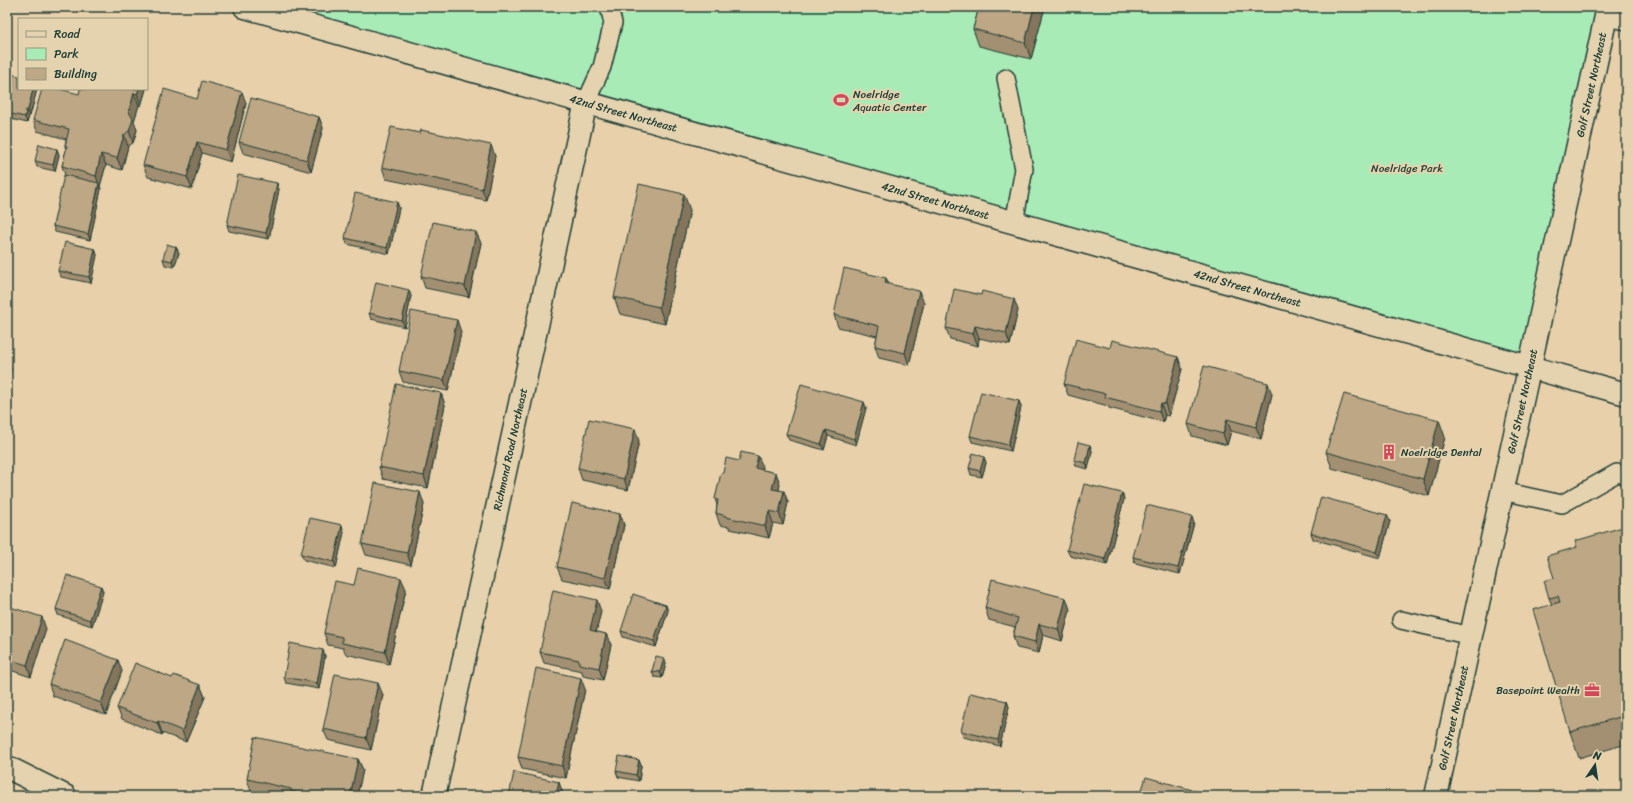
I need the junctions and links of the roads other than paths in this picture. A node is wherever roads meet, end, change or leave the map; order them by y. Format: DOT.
graph roads {
  1 [pos="245,7"];
  2 [pos="608,7"];
  3 [pos="1613,15"];
  4 [pos="1006,78"];
  5 [pos="586,102"];
  6 [pos="1014,223"];
  7 [pos="1529,368"];
  8 [pos="1626,394"];
  9 [pos="1626,475"];
  10 [pos="1502,491"];
  11 [pos="1401,620"];
  12 [pos="1471,636"];
  13 [pos="7,767"];
  14 [pos="65,796"];
  15 [pos="434,796"];
  16 [pos="1436,796"];
  1 -- 5 [label="street, 42nd Street Northeast"];
  2 -- 5 [label="lane"];
  3 -- 7 [label="street, Golf Street Northeast"];
  4 -- 6 [label="lane"];
  5 -- 6 [label="street, 42nd Street Northeast"];
  5 -- 15 [label="street, Richmond Road Northeast"];
  6 -- 7 [label="street, 42nd Street Northeast"];
  7 -- 8 [label="street, 42nd Street Northeast"];
  7 -- 10 [label="street, Golf Street Northeast"];
  9 -- 10 [label="lane"];
  10 -- 12 [label="street, Golf Street Northeast"];
  11 -- 12 [label="lane"];
  12 -- 16 [label="street, Golf Street Northeast"];
  13 -- 14 [label="street"];
}
